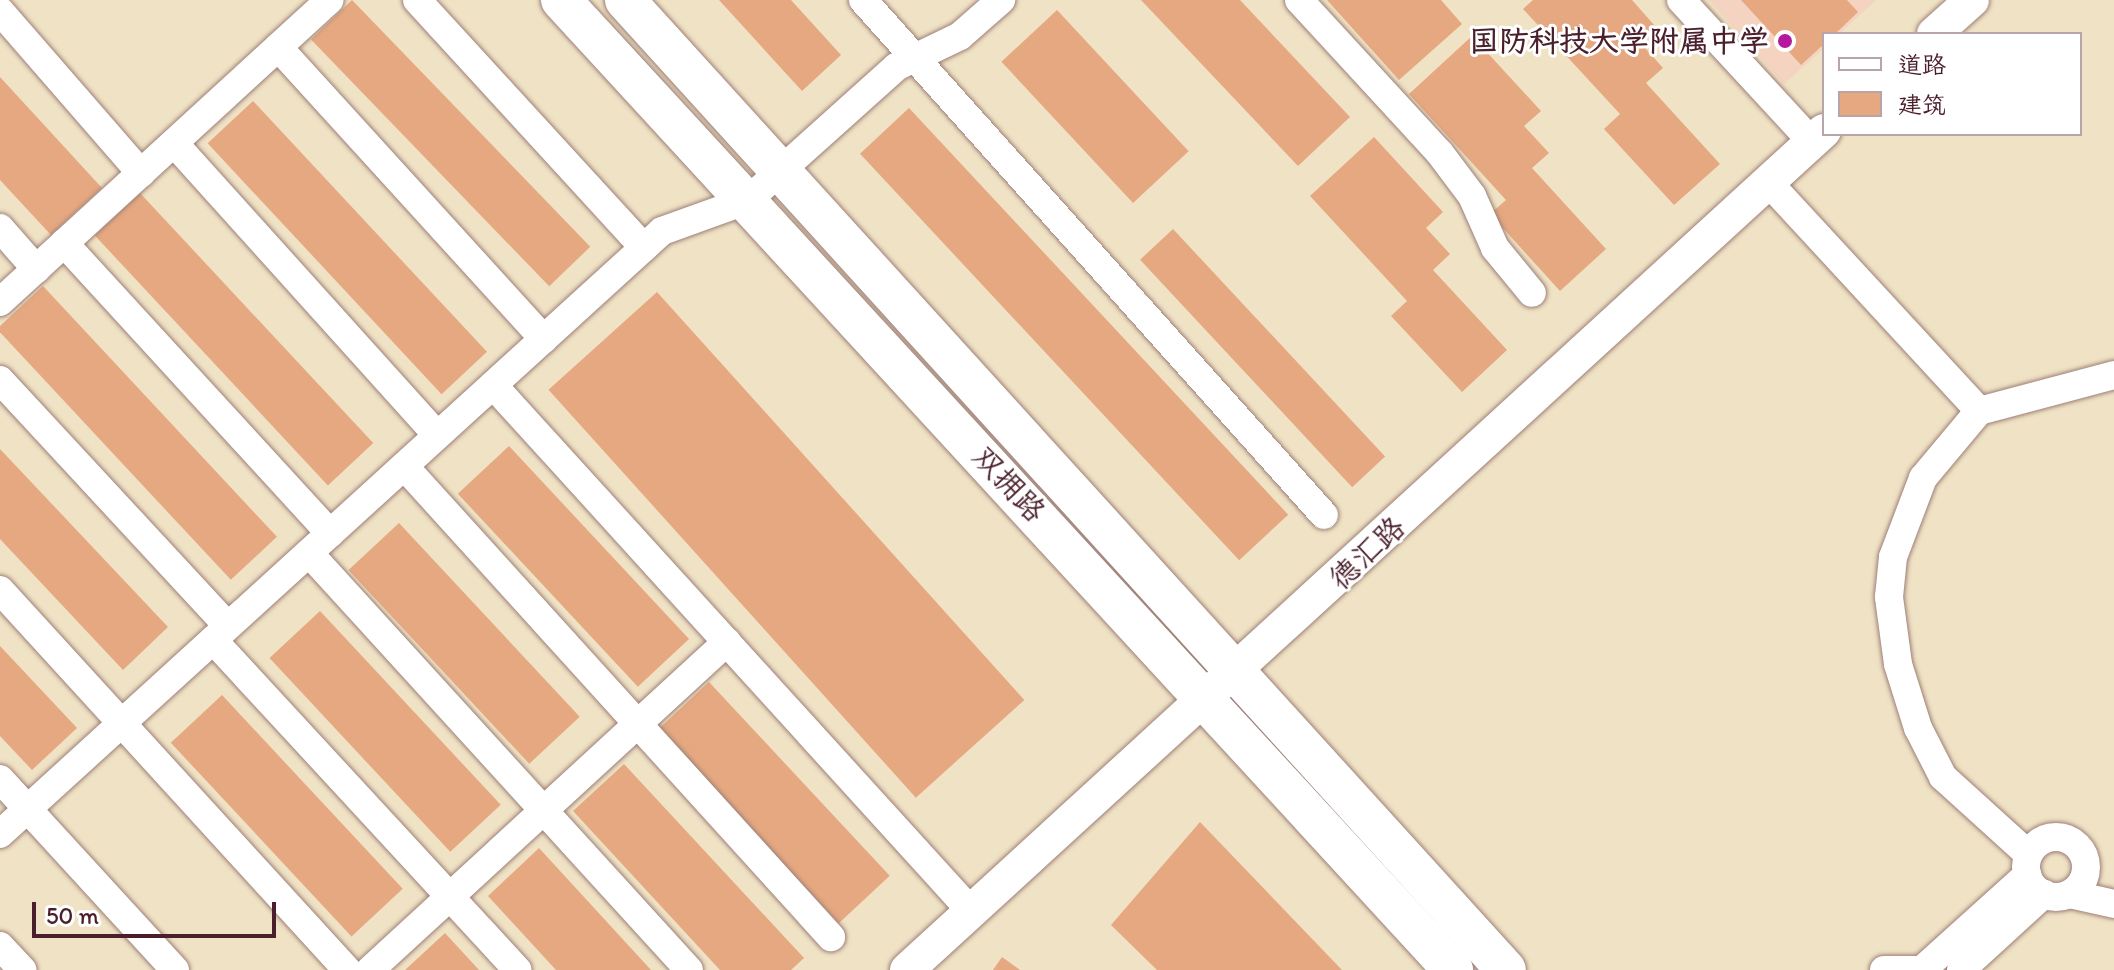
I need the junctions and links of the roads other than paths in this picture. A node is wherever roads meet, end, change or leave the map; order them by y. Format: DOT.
graph roads {
  1 [pos="329,0"];
  2 [pos="417,0"];
  3 [pos="561,0"];
  4 [pos="625,0"];
  5 [pos="863,0"];
  6 [pos="1001,0"];
  7 [pos="1299,0"];
  8 [pos="1681,0"];
  9 [pos="1972,0"];
  10 [pos="0,11"];
  11 [pos="1936,32"];
  12 [pos="278,47"];
  13 [pos="914,58"];
  14 [pos="1818,137"];
  15 [pos="174,143"];
  16 [pos="783,167"];
  17 [pos="141,173"];
  18 [pos="1768,182"];
  19 [pos="748,200"];
  20 [pos="0,228"];
  21 [pos="64,243"];
  22 [pos="644,248"];
  23 [pos="36,269"];
  24 [pos="1532,293"];
  25 [pos="0,302"];
  26 [pos="544,339"];
  27 [pos="2114,375"];
  28 [pos="0,380"];
  29 [pos="493,385"];
  30 [pos="1979,411"];
  31 [pos="437,435"];
  32 [pos="404,466"];
  33 [pos="1324,515"];
  34 [pos="330,533"];
  35 [pos="309,553"];
  36 [pos="0,590"];
  37 [pos="220,633"];
  38 [pos="727,642"];
  39 [pos="1221,687"];
  40 [pos="122,723"];
  41 [pos="637,725"];
  42 [pos="0,779"];
  43 [pos="27,809"];
  44 [pos="542,813"];
  45 [pos="0,834"];
  46 [pos="2086,870"];
  47 [pos="2044,871"];
  48 [pos="451,896"];
  49 [pos="2114,902"];
  50 [pos="971,911"];
  51 [pos="831,937"];
  52 [pos="0,946"];
  53 [pos="22,970"];
  54 [pos="175,970"];
  55 [pos="347,970"];
  56 [pos="370,970"];
  57 [pos="518,970"];
  58 [pos="689,970"];
  59 [pos="907,970"];
  60 [pos="1453,970"];
  61 [pos="1506,970"];
  62 [pos="1884,970"];
  63 [pos="1922,970"];
  64 [pos="1961,970"];
  1 -- 12 [label="street"];
  2 -- 22 [label="street"];
  3 -- 19 [label="main road, 双拥路"];
  4 -- 16 [label="main road, 双拥路"];
  5 -- 13 [label="street"];
  6 -- 13 [label="street"];
  7 -- 24 [label="street"];
  8 -- 14 [label="street"];
  9 -- 11 [label="street"];
  10 -- 17 [label="street"];
  12 -- 15 [label="street"];
  12 -- 26 [label="street"];
  13 -- 16 [label="street"];
  13 -- 33 [label="street"];
  14 -- 18 [label="street, 德汇路"];
  15 -- 17 [label="street"];
  15 -- 31 [label="street"];
  16 -- 19 [label="street"];
  16 -- 39 [label="main road, 双拥路"];
  17 -- 21 [label="street"];
  18 -- 30 [label="street"];
  18 -- 39 [label="street, 德汇路"];
  19 -- 22 [label="street"];
  19 -- 39 [label="main road, 双拥路"];
  20 -- 23 [label="street"];
  21 -- 23 [label="street"];
  21 -- 34 [label="street"];
  22 -- 26 [label="street"];
  23 -- 25 [label="street"];
  26 -- 29 [label="street"];
  27 -- 30 [label="street"];
  28 -- 37 [label="street"];
  29 -- 31 [label="street"];
  29 -- 38 [label="street"];
  30 -- 47 [label="street"];
  31 -- 32 [label="street"];
  32 -- 34 [label="street"];
  32 -- 41 [label="street"];
  34 -- 35 [label="street"];
  35 -- 37 [label="street"];
  35 -- 44 [label="street"];
  36 -- 40 [label="street"];
  37 -- 40 [label="street"];
  37 -- 48 [label="street"];
  38 -- 41 [label="street"];
  38 -- 50 [label="street"];
  39 -- 50 [label="street, 德汇路"];
  39 -- 60 [label="main road, 双拥路"];
  39 -- 61 [label="main road, 双拥路"];
  40 -- 43 [label="street"];
  40 -- 55 [label="street"];
  41 -- 44 [label="street"];
  41 -- 51 [label="street"];
  42 -- 43 [label="street"];
  43 -- 45 [label="street"];
  43 -- 54 [label="street"];
  44 -- 48 [label="street"];
  44 -- 58 [label="street"];
  46 -- 47 [label="street"];
  46 -- 47 [label="street"];
  46 -- 49 [label="street"];
  47 -- 49 [label="street"];
  47 -- 63 [label="street"];
  47 -- 64 [label="street"];
  48 -- 56 [label="street"];
  48 -- 57 [label="street"];
  50 -- 59 [label="street, 德汇路"];
  52 -- 53 [label="street"];
  62 -- 63 [label="street"];
}
